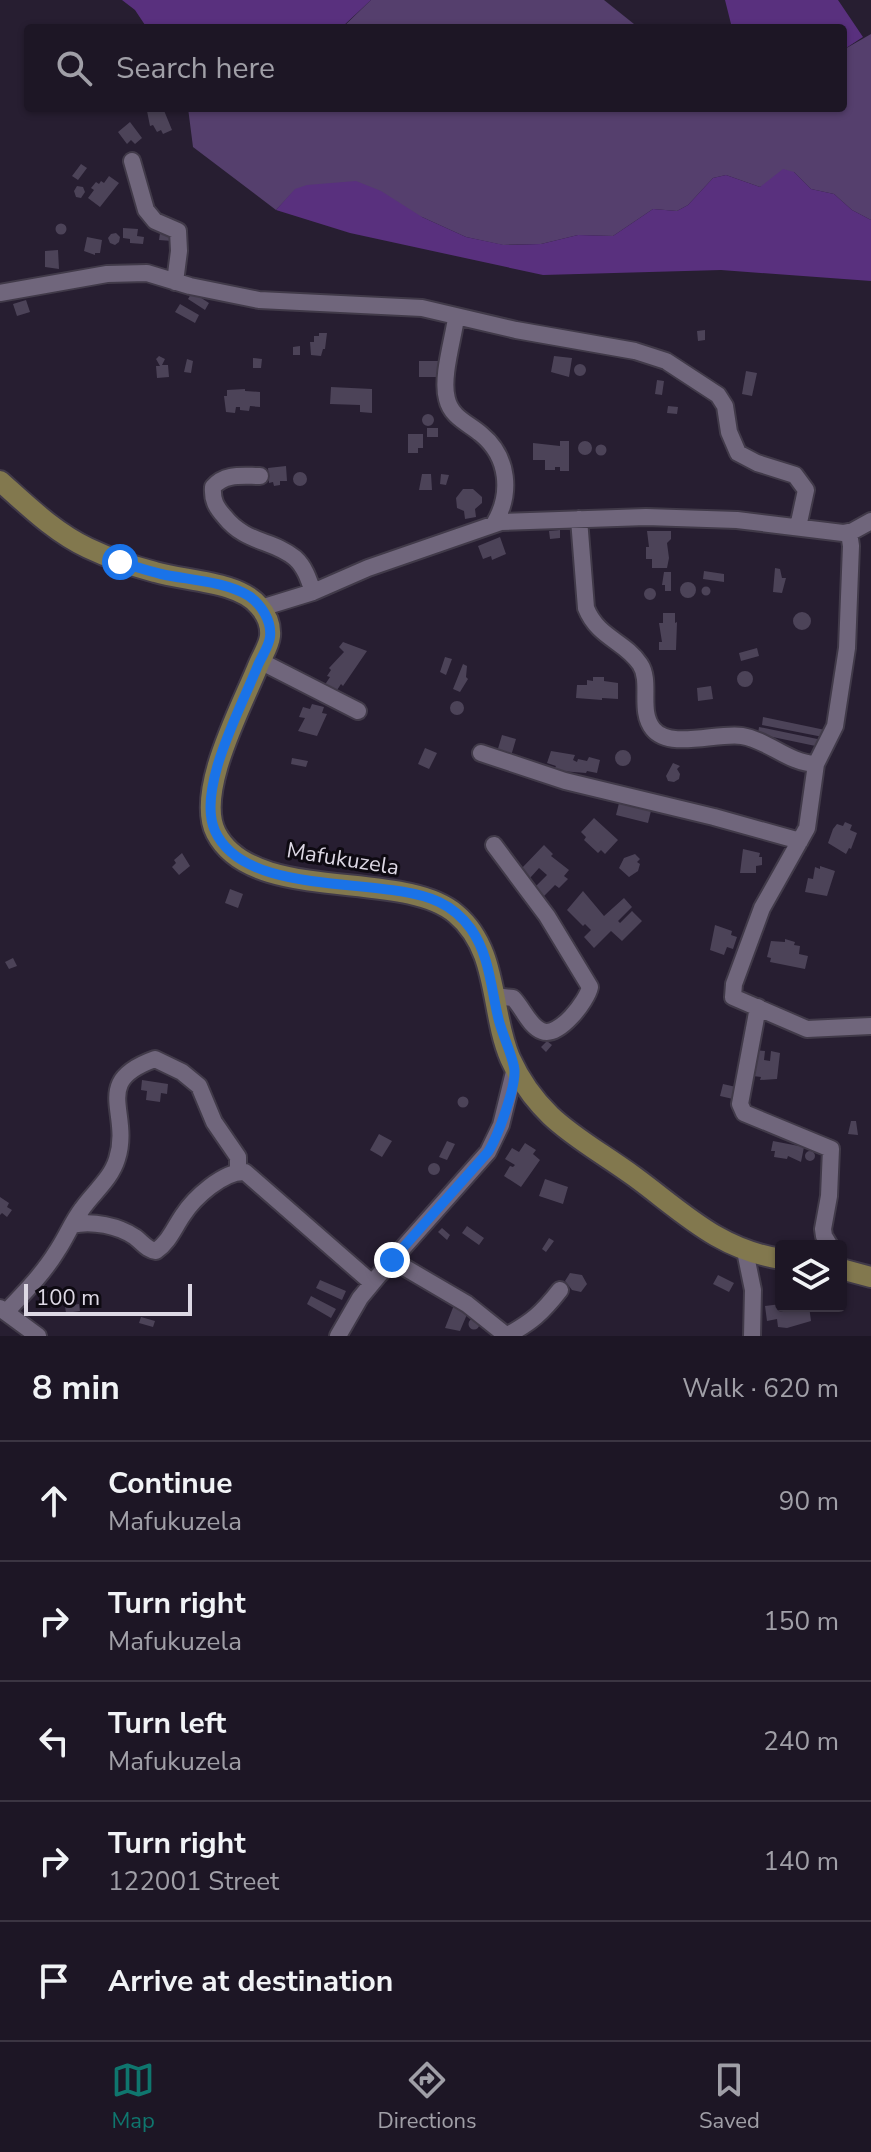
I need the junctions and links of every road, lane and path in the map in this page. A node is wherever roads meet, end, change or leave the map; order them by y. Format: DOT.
graph roads {
  1 [pos="132,161"];
  2 [pos="175,282"];
  3 [pos="0,293"];
  4 [pos="456,318"];
  5 [pos="260,476"];
  6 [pos="0,481"];
  7 [pos="579,519"];
  8 [pos="871,521"];
  9 [pos="494,524"];
  10 [pos="798,527"];
  11 [pos="849,532"];
  12 [pos="313,592"];
  13 [pos="261,608"];
  14 [pos="260,661"];
  15 [pos="358,711"];
  16 [pos="481,753"];
  17 [pos="816,764"];
  18 [pos="800,841"];
  19 [pos="494,845"];
  20 [pos="494,996"];
  21 [pos="758,1007"];
  22 [pos="871,1026"];
  23 [pos="515,1068"];
  24 [pos="238,1172"];
  25 [pos="72,1225"];
  26 [pos="826,1240"];
  27 [pos="745,1251"];
  28 [pos="775,1258"];
  29 [pos="392,1260"];
  30 [pos="847,1271"];
  31 [pos="871,1277"];
  32 [pos="372,1283"];
  33 [pos="560,1290"];
  34 [pos="3,1310"];
  35 [pos="38,1336"];
  36 [pos="338,1336"];
  37 [pos="507,1336"];
  38 [pos="752,1336"];
  1 -- 2 [label="street"];
  2 -- 3 [label="street"];
  2 -- 4 [label="street"];
  4 -- 9 [label="street"];
  4 -- 10 [label="street"];
  5 -- 12 [label="street"];
  6 -- 13 [label="main road"];
  7 -- 9 [label="street"];
  7 -- 10 [label="street"];
  7 -- 17 [label="street"];
  8 -- 11 [label="street"];
  9 -- 12 [label="street"];
  10 -- 11 [label="street"];
  11 -- 17 [label="street"];
  12 -- 13 [label="street"];
  13 -- 14 [label="main road, Mafukuzela"];
  14 -- 15 [label="street"];
  14 -- 20 [label="main road, Mafukuzela"];
  16 -- 18 [label="street"];
  17 -- 18 [label="street"];
  18 -- 21 [label="street"];
  19 -- 20 [label="street"];
  20 -- 23 [label="main road, Mafukuzela"];
  21 -- 22 [label="street"];
  21 -- 26 [label="street"];
  23 -- 27 [label="main road, Mafukuzela"];
  23 -- 29 [label="street"];
  24 -- 25 [label="street"];
  24 -- 25 [label="street"];
  24 -- 32 [label="street"];
  25 -- 34 [label="street"];
  27 -- 28 [label="main road, Mafukuzela"];
  27 -- 38 [label="street"];
  29 -- 32 [label="street"];
  29 -- 37 [label="street"];
  30 -- 31 [label="main road"];
  32 -- 36 [label="street"];
  33 -- 37 [label="street"];
  34 -- 35 [label="street"];
}
